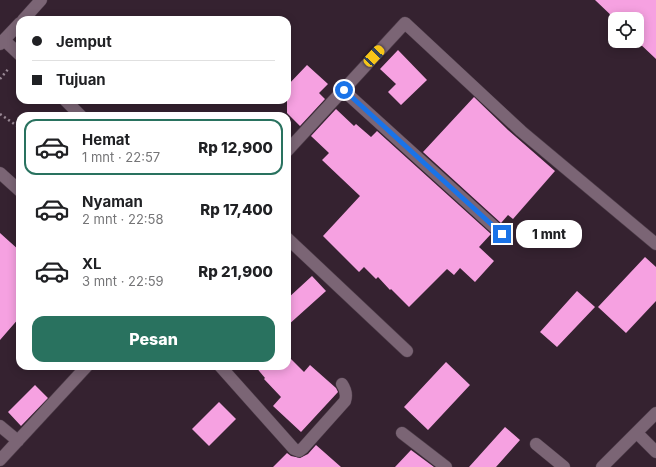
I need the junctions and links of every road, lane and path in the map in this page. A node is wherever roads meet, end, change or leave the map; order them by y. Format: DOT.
graph roads {
  1 [pos="41,0"];
  2 [pos="27,16"];
  3 [pos="16,27"];
  4 [pos="2,42"];
  5 [pos="16,52"];
  6 [pos="344,90"];
  7 [pos="69,104"];
  8 [pos="77,112"];
  9 [pos="0,114"];
  10 [pos="16,125"];
  11 [pos="291,147"];
  12 [pos="0,173"];
  13 [pos="16,187"];
  14 [pos="502,234"];
  15 [pos="291,242"];
  16 [pos="656,244"];
  17 [pos="407,351"];
  18 [pos="83,370"];
  19 [pos="224,370"];
  20 [pos="342,384"];
  21 [pos="656,413"];
  22 [pos="0,426"];
  23 [pos="402,433"];
  24 [pos="637,433"];
  25 [pos="18,441"];
  26 [pos="536,444"];
  27 [pos="656,452"];
  28 [pos="0,460"];
  29 [pos="446,467"];
  30 [pos="564,467"];
  31 [pos="602,467"];
  1 -- 2 [label="street"];
  3 -- 4 [label="street"];
  4 -- 5 [label="street"];
  6 -- 11 [label="street"];
  6 -- 14 [label="street"];
  6 -- 16 [label="street"];
  7 -- 8 [label="street"];
  9 -- 10 [label="path"];
  12 -- 13 [label="street"];
  15 -- 17 [label="street"];
  18 -- 25 [label="street"];
  19 -- 20 [label="street"];
  21 -- 24 [label="street"];
  22 -- 25 [label="street"];
  23 -- 29 [label="street"];
  24 -- 27 [label="street"];
  24 -- 31 [label="street"];
  25 -- 28 [label="street"];
  26 -- 30 [label="street"];
}
